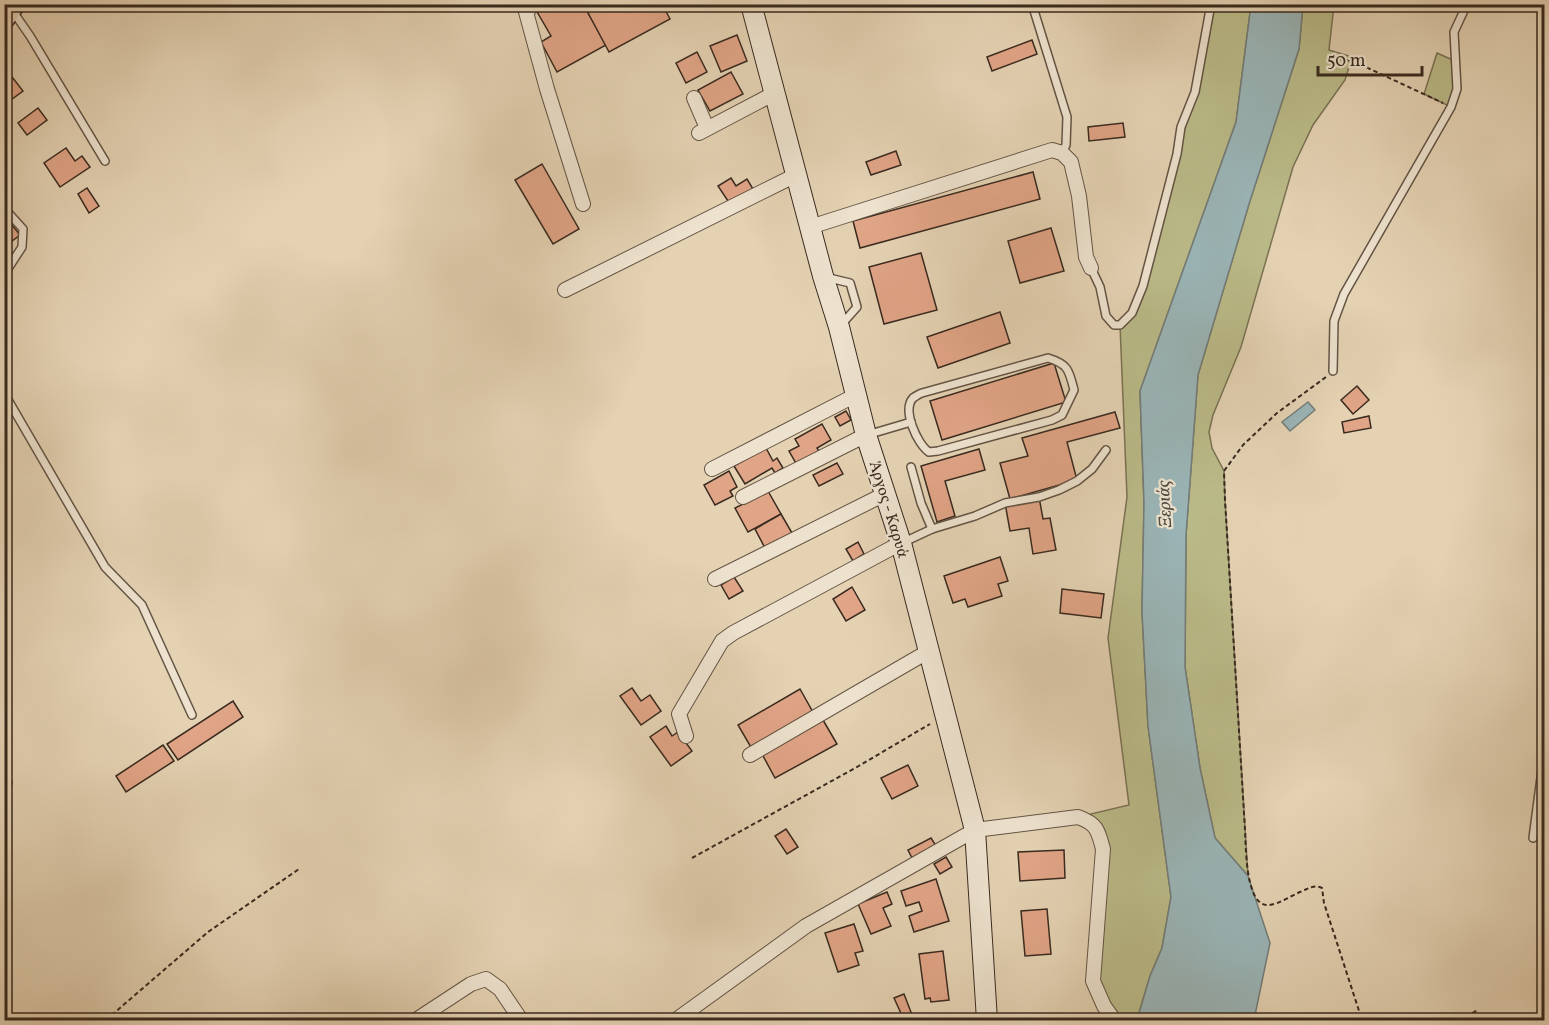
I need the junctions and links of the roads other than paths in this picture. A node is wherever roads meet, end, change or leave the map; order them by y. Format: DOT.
graph roads {
  1 [pos="534,4"];
  2 [pos="751,4"];
  3 [pos="1032,4"];
  4 [pos="1212,4"];
  5 [pos="1467,4"];
  6 [pos="10,10"];
  7 [pos="775,93"];
  8 [pos="694,98"];
  9 [pos="1062,153"];
  10 [pos="105,161"];
  11 [pos="796,175"];
  12 [pos="583,204"];
  13 [pos="4,208"];
  14 [pos="810,227"];
  15 [pos="9,267"];
  16 [pos="1091,268"];
  17 [pos="565,290"];
  18 [pos="1333,371"];
  19 [pos="4,393"];
  20 [pos="856,395"];
  21 [pos="911,422"];
  22 [pos="866,435"];
  23 [pos="1106,450"];
  24 [pos="911,467"];
  25 [pos="711,469"];
  26 [pos="885,494"];
  27 [pos="743,497"];
  28 [pos="932,529"];
  29 [pos="901,543"];
  30 [pos="716,579"];
  31 [pos="929,651"];
  32 [pos="192,715"];
  33 [pos="686,736"];
  34 [pos="750,755"];
  35 [pos="1545,755"];
  36 [pos="975,830"];
  37 [pos="1533,838"];
  38 [pos="416,1020"];
  39 [pos="521,1020"];
  40 [pos="676,1020"];
  41 [pos="987,1020"];
  42 [pos="1114,1020"];
  1 -- 12 [label="street"];
  2 -- 7 [label="main road, Άργος - Καρυά"];
  3 -- 9 [label="lane"];
  4 -- 16 [label="lane"];
  5 -- 18 [label="lane"];
  6 -- 10 [label="lane"];
  7 -- 8 [label="street"];
  7 -- 11 [label="main road, Άργος - Καρυά"];
  9 -- 14 [label="street"];
  9 -- 16 [label="street"];
  11 -- 14 [label="main road, Άργος - Καρυά"];
  11 -- 17 [label="street"];
  13 -- 15 [label="lane"];
  14 -- 20 [label="main road, Άργος - Καρυά"];
  19 -- 32 [label="lane"];
  20 -- 22 [label="main road, Άργος - Καρυά"];
  20 -- 25 [label="street"];
  21 -- 21 [label="lane"];
  21 -- 22 [label="lane"];
  22 -- 26 [label="main road, Άργος - Καρυά"];
  22 -- 27 [label="street"];
  23 -- 28 [label="lane"];
  24 -- 28 [label="lane"];
  26 -- 29 [label="main road, Άργος - Καρυά"];
  26 -- 30 [label="street"];
  28 -- 29 [label="lane"];
  29 -- 31 [label="main road, Άργος - Καρυά"];
  29 -- 33 [label="street"];
  31 -- 34 [label="street"];
  31 -- 36 [label="main road, Άργος - Καρυά"];
  35 -- 37 [label="lane"];
  36 -- 40 [label="street"];
  36 -- 41 [label="main road, Άργος - Καρυά"];
  36 -- 42 [label="street"];
  38 -- 39 [label="street"];
}
